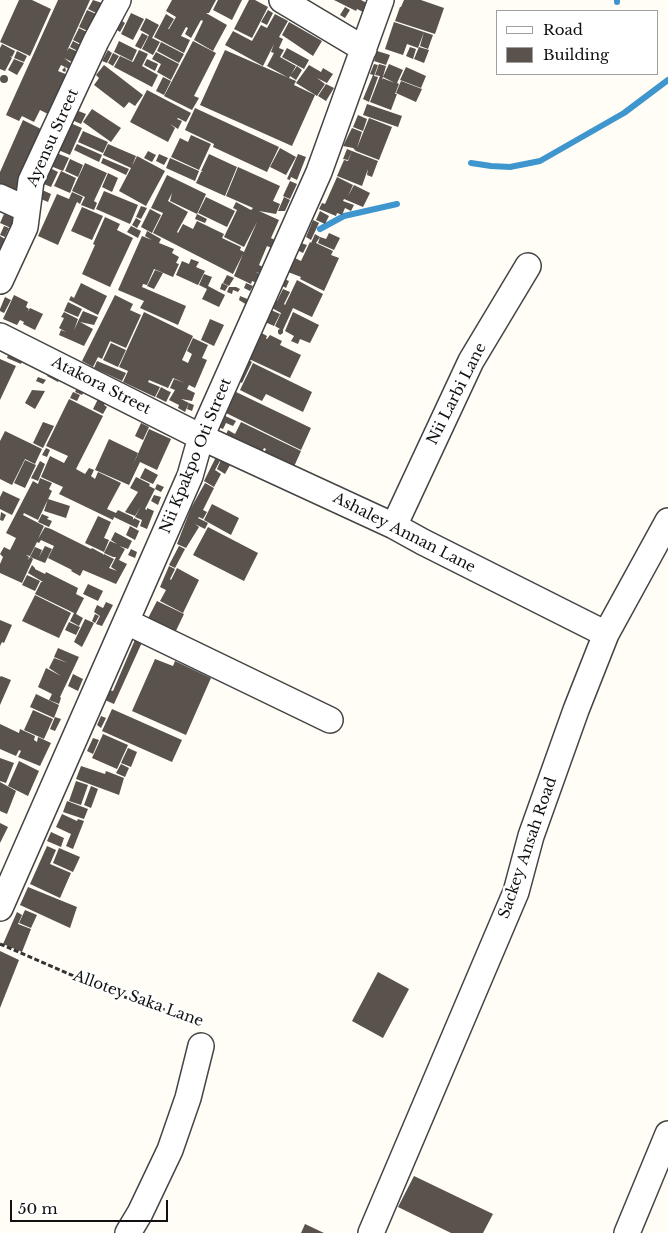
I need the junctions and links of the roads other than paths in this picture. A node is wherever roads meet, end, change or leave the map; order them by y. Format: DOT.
graph roads {
  1 [pos="118,0"];
  2 [pos="282,0"];
  3 [pos="381,0"];
  4 [pos="364,49"];
  5 [pos="0,197"];
  6 [pos="26,209"];
  7 [pos="528,266"];
  8 [pos="0,280"];
  9 [pos="0,336"];
  10 [pos="201,437"];
  11 [pos="668,521"];
  12 [pos="394,526"];
  13 [pos="127,622"];
  14 [pos="606,634"];
  15 [pos="330,720"];
  16 [pos="0,908"];
  17 [pos="202,1046"];
  18 [pos="668,1134"];
  19 [pos="128,1233"];
  20 [pos="371,1233"];
  21 [pos="627,1233"];
  1 -- 6 [label="street, Ayensu Street"];
  2 -- 4 [label="street"];
  3 -- 4 [label="street, Nii Kpakpo Oti Street"];
  4 -- 10 [label="street, Nii Kpakpo Oti Street"];
  5 -- 6 [label="street"];
  6 -- 8 [label="street, Ayensu Street"];
  7 -- 12 [label="street, Nii Larbi Lane"];
  9 -- 10 [label="street, Atakora Street"];
  10 -- 12 [label="street, Ashaley Annan Lane"];
  10 -- 13 [label="street, Nii Kpakpo Oti Street"];
  11 -- 14 [label="street, Sackey Ansah Road"];
  12 -- 14 [label="street, Ashaley Annan Lane"];
  13 -- 15 [label="street"];
  13 -- 16 [label="street, Nii Kpakpo Oti Street"];
  14 -- 20 [label="street, Sackey Ansah Road"];
  17 -- 19 [label="street, Allotey Saka Lane"];
  18 -- 21 [label="street"];
}
